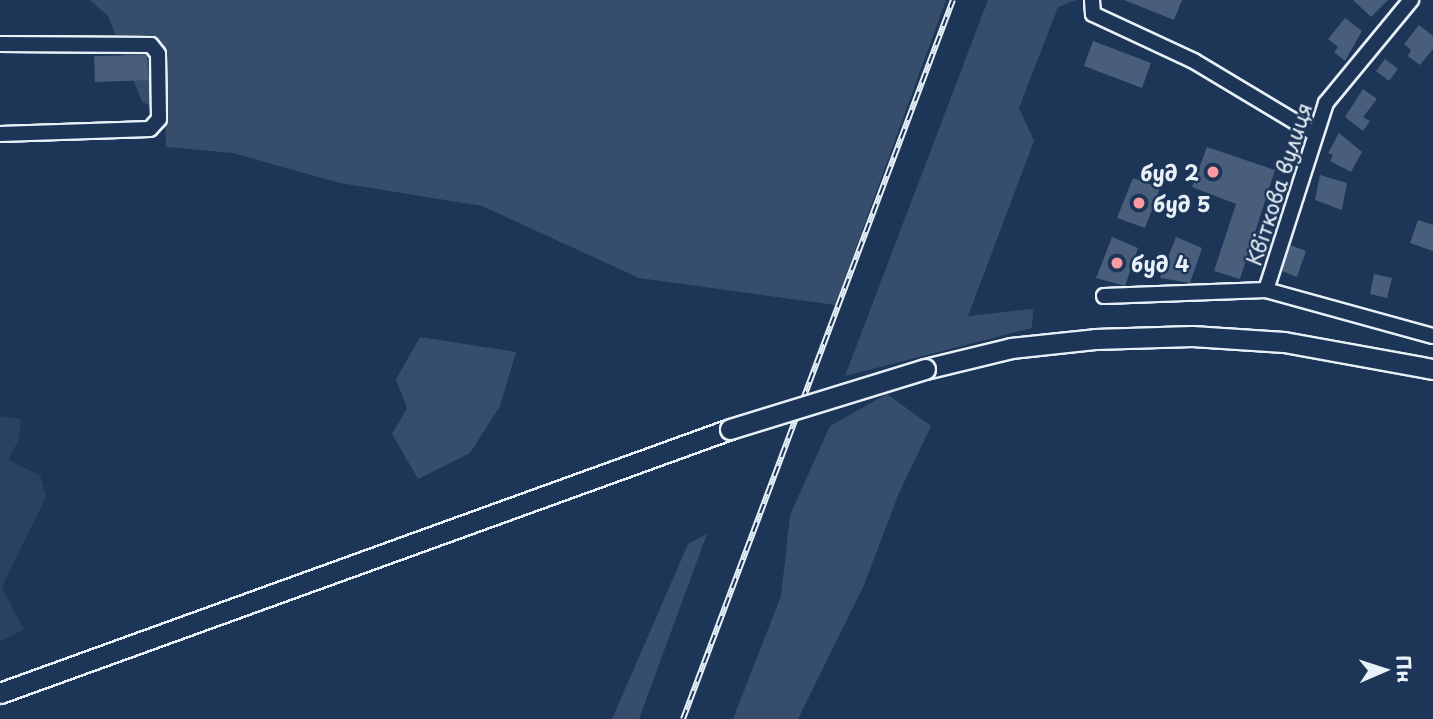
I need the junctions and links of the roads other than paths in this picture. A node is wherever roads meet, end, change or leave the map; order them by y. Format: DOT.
graph roads {
  1 [pos="1092,0"];
  2 [pos="1411,0"];
  3 [pos="0,44"];
  4 [pos="1314,133"];
  5 [pos="0,134"];
  6 [pos="1266,290"];
  7 [pos="1104,296"];
  8 [pos="1433,336"];
  9 [pos="1433,369"];
  10 [pos="0,693"];
  1 -- 4 [label="street"];
  2 -- 4 [label="street, Квіткова вулиця"];
  3 -- 5 [label="street"];
  4 -- 6 [label="street, Квіткова вулиця"];
  6 -- 7 [label="street, Квіткова вулиця"];
  6 -- 8 [label="street"];
  9 -- 10 [label="main road, bridge"];
}
